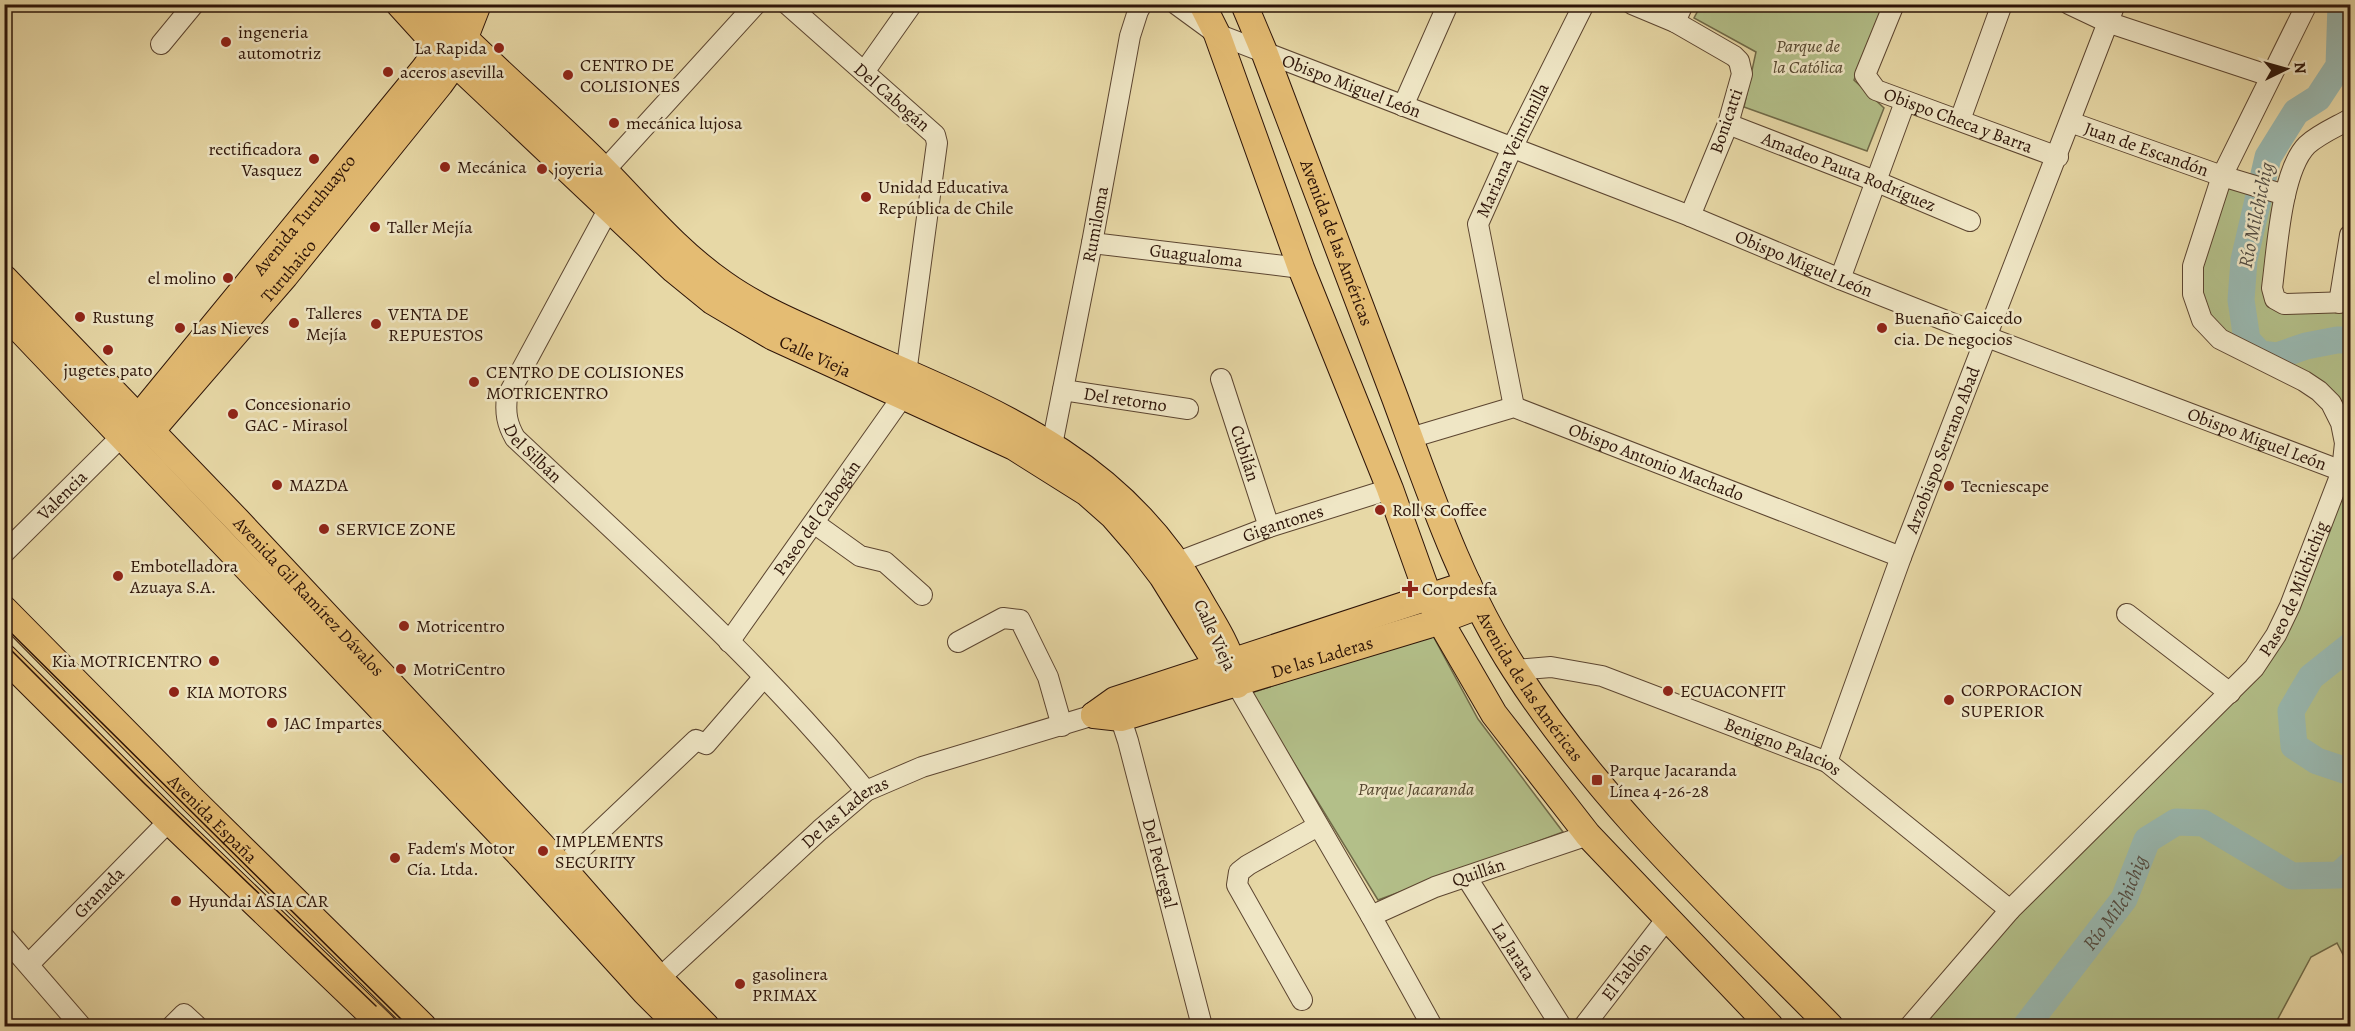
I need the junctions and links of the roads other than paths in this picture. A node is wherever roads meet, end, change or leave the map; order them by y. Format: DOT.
graph roads {
  1 [pos="194,4"];
  2 [pos="399,4"];
  3 [pos="431,4"];
  4 [pos="478,4"];
  5 [pos="756,4"];
  6 [pos="787,4"];
  7 [pos="912,4"];
  8 [pos="1142,4"];
  9 [pos="1176,4"];
  10 [pos="1202,4"];
  11 [pos="1244,4"];
  12 [pos="1448,4"];
  13 [pos="1584,4"];
  14 [pos="1632,4"];
  15 [pos="1894,4"];
  16 [pos="2002,4"];
  17 [pos="2070,4"];
  18 [pos="2307,4"];
  19 [pos="1679,13"];
  20 [pos="2111,13"];
  21 [pos="457,23"];
  22 [pos="1217,34"];
  23 [pos="161,44"];
  24 [pos="1265,54"];
  25 [pos="447,55"];
  26 [pos="864,72"];
  27 [pos="2270,76"];
  28 [pos="1905,102"];
  29 [pos="1403,106"];
  30 [pos="2350,119"];
  31 [pos="1960,120"];
  32 [pos="2070,122"];
  33 [pos="1728,124"];
  34 [pos="1512,148"];
  35 [pos="2058,157"];
  36 [pos="604,171"];
  37 [pos="2229,179"];
  38 [pos="1875,181"];
  39 [pos="2279,194"];
  40 [pos="609,208"];
  41 [pos="1690,216"];
  42 [pos="1970,221"];
  43 [pos="2350,235"];
  44 [pos="1092,243"];
  45 [pos="1301,268"];
  46 [pos="4,278"];
  47 [pos="1839,279"];
  48 [pos="2345,302"];
  49 [pos="4,313"];
  50 [pos="1987,338"];
  51 [pos="1221,379"];
  52 [pos="905,385"];
  53 [pos="1063,390"];
  54 [pos="1514,407"];
  55 [pos="1188,409"];
  56 [pos="145,424"];
  57 [pos="121,437"];
  58 [pos="1410,438"];
  59 [pos="1052,445"];
  60 [pos="2342,471"];
  61 [pos="1390,489"];
  62 [pos="814,523"];
  63 [pos="1269,527"];
  64 [pos="4,553"];
  65 [pos="1901,557"];
  66 [pos="1178,562"];
  67 [pos="922,595"];
  68 [pos="1473,595"];
  69 [pos="1429,598"];
  70 [pos="4,609"];
  71 [pos="2127,614"];
  72 [pos="1440,621"];
  73 [pos="729,642"];
  74 [pos="958,642"];
  75 [pos="4,657"];
  76 [pos="1515,670"];
  77 [pos="1229,671"];
  78 [pos="764,677"];
  79 [pos="2230,693"];
  80 [pos="1118,709"];
  81 [pos="1094,715"];
  82 [pos="1062,726"];
  83 [pos="1827,762"];
  84 [pos="866,791"];
  85 [pos="169,821"];
  86 [pos="1318,826"];
  87 [pos="1588,835"];
  88 [pos="562,867"];
  89 [pos="1467,878"];
  90 [pos="2010,910"];
  91 [pos="1371,916"];
  92 [pos="1668,917"];
  93 [pos="4,938"];
  94 [pos="28,964"];
  95 [pos="652,985"];
  96 [pos="1302,1000"];
  97 [pos="81,1026"];
  98 [pos="172,1026"];
  99 [pos="197,1026"];
  100 [pos="384,1026"];
  101 [pos="423,1026"];
  102 [pos="680,1026"];
  103 [pos="706,1026"];
  104 [pos="1202,1026"];
  105 [pos="1432,1026"];
  106 [pos="1560,1026"];
  107 [pos="1584,1026"];
  108 [pos="1770,1026"];
  109 [pos="1830,1026"];
  110 [pos="1910,1026"];
  1 -- 23 [label="street"];
  2 -- 25 [label="main road, Calle Vieja"];
  3 -- 21 [label="main road, Calle Vieja"];
  4 -- 21 [label="main road, Avenida Turuhuayco"];
  5 -- 36 [label="street"];
  6 -- 26 [label="street, Del Cabogán"];
  7 -- 26 [label="street"];
  8 -- 44 [label="street, Rumiloma"];
  9 -- 22 [label="street, Obispo Miguel León"];
  10 -- 22 [label="main road"];
  11 -- 24 [label="main road, Avenida de las Américas"];
  12 -- 29 [label="street"];
  13 -- 34 [label="street, Mariana Veintimilla"];
  14 -- 19 [label="street, Bonicatti"];
  15 -- 28 [label="street, Obispo Checa y Barra"];
  16 -- 31 [label="street"];
  17 -- 20 [label="street"];
  18 -- 27 [label="street, Paseo de Milchichig"];
  19 -- 33 [label="street, Bonicatti"];
  20 -- 27 [label="street"];
  20 -- 32 [label="street, Arzobispo Serrano Abad"];
  21 -- 25 [label="main road, Avenida Turuhuayco"];
  21 -- 36 [label="main road, Calle Vieja"];
  22 -- 24 [label="street, Obispo Miguel León"];
  22 -- 45 [label="main road"];
  24 -- 29 [label="street, Obispo Miguel León"];
  24 -- 58 [label="main road, Avenida de las Américas"];
  25 -- 40 [label="main road, Calle Vieja"];
  25 -- 56 [label="main road, Avenida Turuhuayco"];
  26 -- 52 [label="street, Del Cabogán"];
  27 -- 37 [label="street, Paseo de Milchichig"];
  28 -- 31 [label="street, Obispo Checa y Barra"];
  28 -- 38 [label="street"];
  29 -- 34 [label="street, Obispo Miguel León"];
  30 -- 39 [label="street"];
  31 -- 35 [label="street, Obispo Checa y Barra"];
  32 -- 35 [label="street, Arzobispo Serrano Abad"];
  32 -- 37 [label="street, Juan de Escandón"];
  33 -- 38 [label="street, Amadeo Pauta Rodríguez"];
  33 -- 41 [label="street, Bonicatti"];
  34 -- 41 [label="street, Obispo Miguel León"];
  34 -- 54 [label="street, Mariana Veintimilla"];
  35 -- 50 [label="street, Arzobispo Serrano Abad"];
  36 -- 40 [label="street"];
  36 -- 52 [label="main road, Calle Vieja"];
  37 -- 39 [label="street, Juan de Escandón"];
  37 -- 60 [label="street, Paseo de Milchichig"];
  38 -- 42 [label="street, Amadeo Pauta Rodríguez"];
  38 -- 47 [label="street"];
  39 -- 48 [label="street"];
  40 -- 52 [label="main road, Calle Vieja"];
  40 -- 73 [label="street, Del Silbán"];
  41 -- 47 [label="street, Obispo Miguel León"];
  43 -- 48 [label="street"];
  44 -- 45 [label="street, Guagualoma"];
  44 -- 53 [label="street, Rumiloma"];
  45 -- 61 [label="main road"];
  46 -- 56 [label="main road, Avenida Gil Ramírez Dávalos"];
  47 -- 50 [label="street, Obispo Miguel León"];
  49 -- 57 [label="main road, Avenida Gil Ramírez Dávalos"];
  50 -- 60 [label="street, Obispo Miguel León"];
  50 -- 65 [label="street, Arzobispo Serrano Abad"];
  51 -- 63 [label="street, Cubilán"];
  52 -- 59 [label="main road, Calle Vieja"];
  52 -- 62 [label="street, Paseo del Cabogán"];
  52 -- 77 [label="main road, Calle Vieja"];
  53 -- 55 [label="street, Del retorno"];
  53 -- 59 [label="street, Rumiloma"];
  54 -- 58 [label="street"];
  54 -- 65 [label="street, Obispo Antonio Machado"];
  56 -- 57 [label="main road"];
  56 -- 88 [label="main road, Avenida Gil Ramírez Dávalos"];
  57 -- 64 [label="street, Valencia"];
  57 -- 95 [label="main road, Avenida Gil Ramírez Dávalos"];
  58 -- 68 [label="main road, Avenida de las Américas"];
  59 -- 66 [label="main road, Calle Vieja"];
  60 -- 79 [label="street, Paseo de Milchichig"];
  61 -- 63 [label="street, Gigantones"];
  61 -- 69 [label="main road"];
  62 -- 67 [label="street"];
  62 -- 73 [label="street, Paseo del Cabogán"];
  63 -- 66 [label="street, Gigantones"];
  65 -- 83 [label="street, Arzobispo Serrano Abad"];
  66 -- 77 [label="main road, Calle Vieja"];
  68 -- 69 [label="main road, De las Laderas"];
  68 -- 72 [label="main road, De las Laderas"];
  68 -- 76 [label="main road, Avenida de las Américas"];
  69 -- 72 [label="main road"];
  69 -- 77 [label="main road, De las Laderas"];
  70 -- 101 [label="main road, Avenida España"];
  71 -- 79 [label="street"];
  72 -- 77 [label="main road, De las Laderas"];
  72 -- 87 [label="main road"];
  73 -- 78 [label="street, Del Silbán"];
  74 -- 82 [label="street"];
  75 -- 85 [label="main road, Avenida España"];
  76 -- 83 [label="street, Benigno Palacios"];
  76 -- 109 [label="main road, Avenida de las Américas"];
  77 -- 80 [label="main road, De las Laderas"];
  77 -- 86 [label="street, Calle Vieja"];
  78 -- 84 [label="street, Del Silbán"];
  78 -- 88 [label="street"];
  79 -- 90 [label="street, Paseo de Milchichig"];
  80 -- 81 [label="main road, De las Laderas"];
  80 -- 104 [label="street, Del Pedregal"];
  81 -- 82 [label="street, De las Laderas"];
  82 -- 84 [label="street, De las Laderas"];
  83 -- 90 [label="street, Benigno Palacios"];
  84 -- 95 [label="street, De las Laderas"];
  85 -- 94 [label="street, Granada"];
  85 -- 100 [label="main road, Avenida España"];
  86 -- 91 [label="street, Calle Vieja"];
  86 -- 96 [label="street"];
  87 -- 89 [label="street, Quillán"];
  87 -- 92 [label="main road"];
  88 -- 95 [label="main road, Avenida Gil Ramírez Dávalos"];
  89 -- 91 [label="street, Quillán"];
  89 -- 106 [label="street, La Jarata"];
  90 -- 110 [label="street, Paseo de Milchichig"];
  91 -- 105 [label="street, Calle Vieja"];
  92 -- 107 [label="street, El Tablón"];
  92 -- 108 [label="main road"];
  93 -- 94 [label="street"];
  94 -- 97 [label="street"];
  95 -- 102 [label="main road, Avenida Gil Ramírez Dávalos"];
  95 -- 103 [label="main road, Avenida Gil Ramírez Dávalos"];
  98 -- 99 [label="street"];
}
